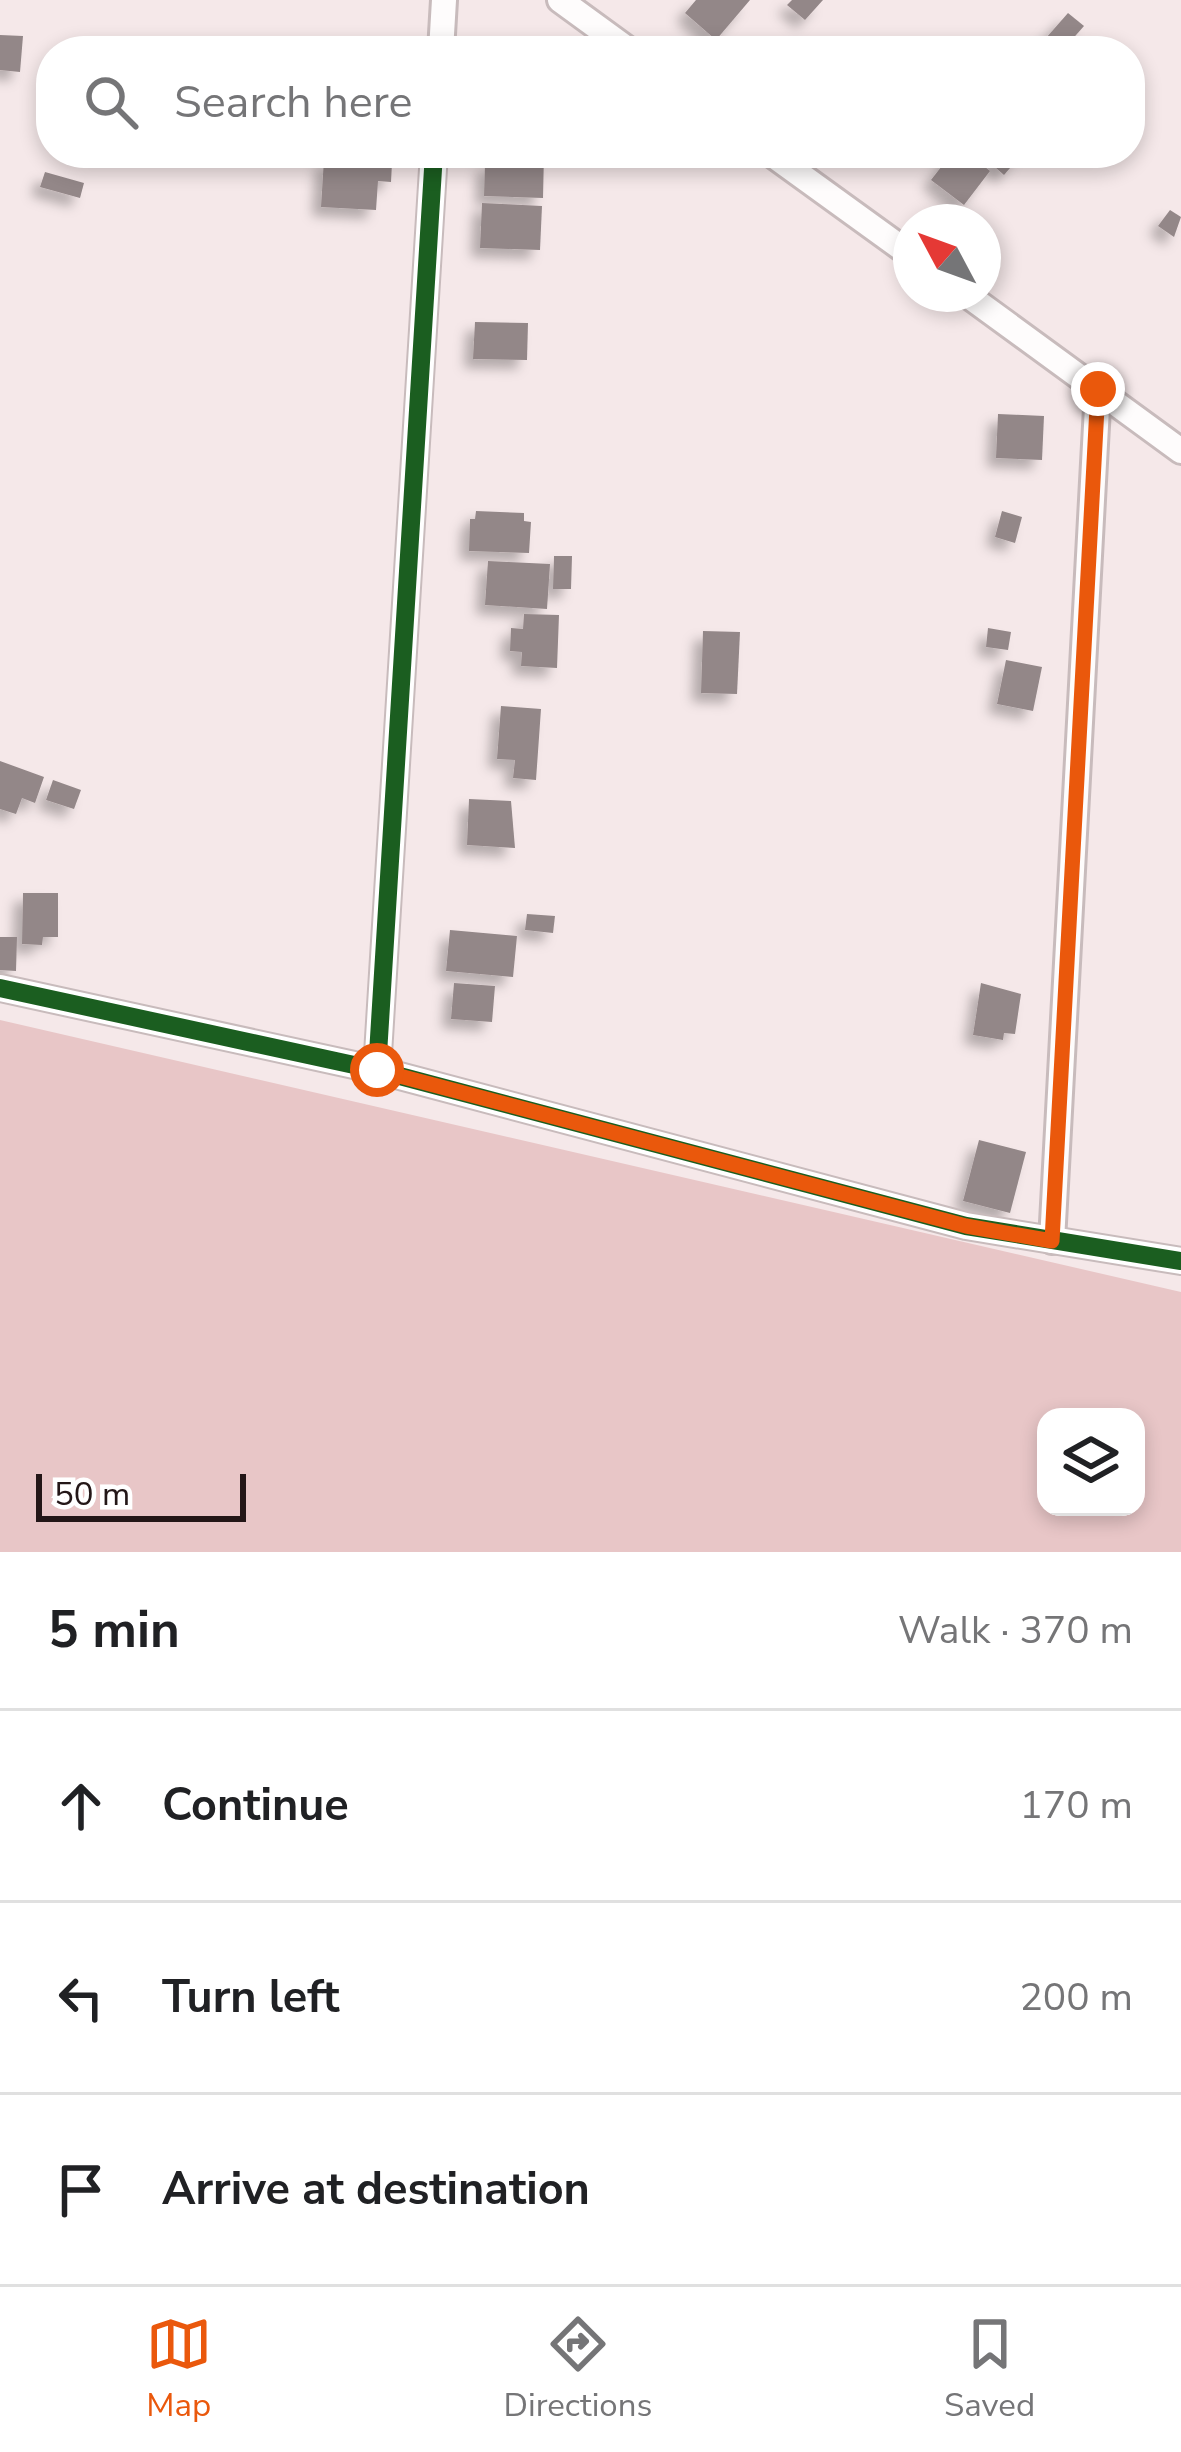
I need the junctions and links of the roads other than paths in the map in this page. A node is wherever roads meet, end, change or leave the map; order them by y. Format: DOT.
graph roads {
  1 [pos="444,0"];
  2 [pos="560,0"];
  3 [pos="442,36"];
  4 [pos="609,36"];
  5 [pos="433,168"];
  6 [pos="791,168"];
  7 [pos="893,242"];
  8 [pos="991,312"];
  9 [pos="1098,389"];
  10 [pos="1181,451"];
  11 [pos="0,988"];
  12 [pos="377,1070"];
  13 [pos="1052,1241"];
  14 [pos="1181,1261"];
  1 -- 3 [label="street"];
  2 -- 4 [label="street"];
  5 -- 12 [label="street"];
  6 -- 7 [label="street"];
  8 -- 9 [label="street"];
  9 -- 10 [label="street"];
  9 -- 13 [label="street"];
  11 -- 12 [label="street"];
  12 -- 13 [label="street"];
  13 -- 14 [label="street"];
}
